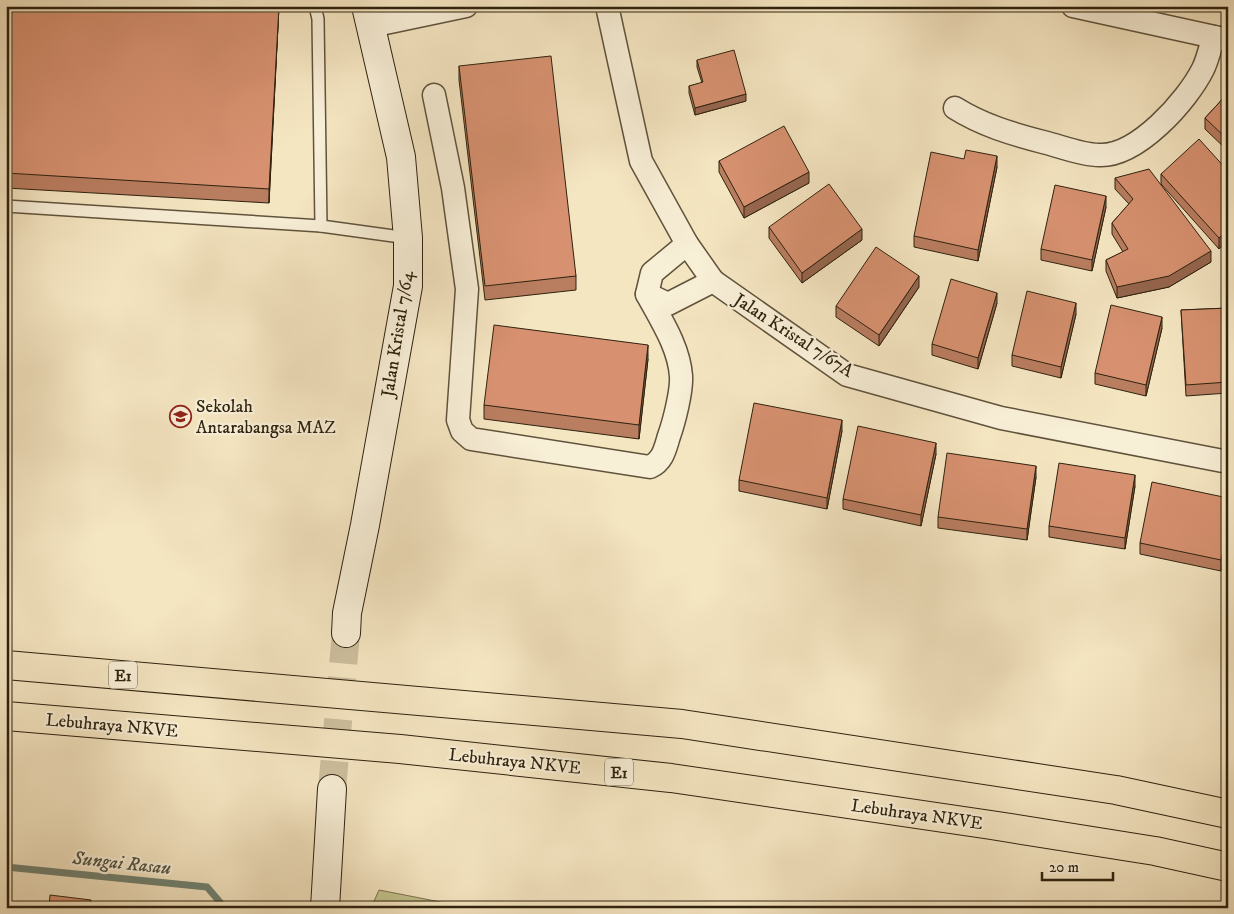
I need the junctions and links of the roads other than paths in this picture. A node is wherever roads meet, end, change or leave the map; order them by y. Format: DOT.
graph roads {
  1 [pos="315,6"];
  2 [pos="466,6"];
  3 [pos="607,6"];
  4 [pos="1073,6"];
  5 [pos="369,16"];
  6 [pos="1221,38"];
  7 [pos="434,95"];
  8 [pos="955,108"];
  9 [pos="6,206"];
  10 [pos="321,226"];
  11 [pos="408,238"];
  12 [pos="688,244"];
  13 [pos="713,281"];
  14 [pos="647,294"];
  15 [pos="1228,462"];
  16 [pos="346,633"];
  17 [pos="6,665"];
  18 [pos="6,716"];
  19 [pos="332,789"];
  20 [pos="1228,814"];
  21 [pos="1228,867"];
  22 [pos="325,908"];
  1 -- 10 [label="lane"];
  2 -- 5 [label="street"];
  3 -- 12 [label="street, Jalan Kristal 7/67A"];
  4 -- 6 [label="street"];
  5 -- 11 [label="street, Jalan Kristal 7/64"];
  6 -- 8 [label="street"];
  7 -- 14 [label="street"];
  9 -- 10 [label="lane"];
  10 -- 11 [label="lane"];
  11 -- 16 [label="street, Jalan Kristal 7/64"];
  12 -- 13 [label="street, Jalan Kristal 7/67A"];
  12 -- 14 [label="street"];
  13 -- 14 [label="street"];
  13 -- 15 [label="street, Jalan Kristal 7/67A"];
  17 -- 20 [label="highway, E1"];
  18 -- 21 [label="highway, Lebuhraya NKVE / E1"];
  19 -- 22 [label="street"];
}
